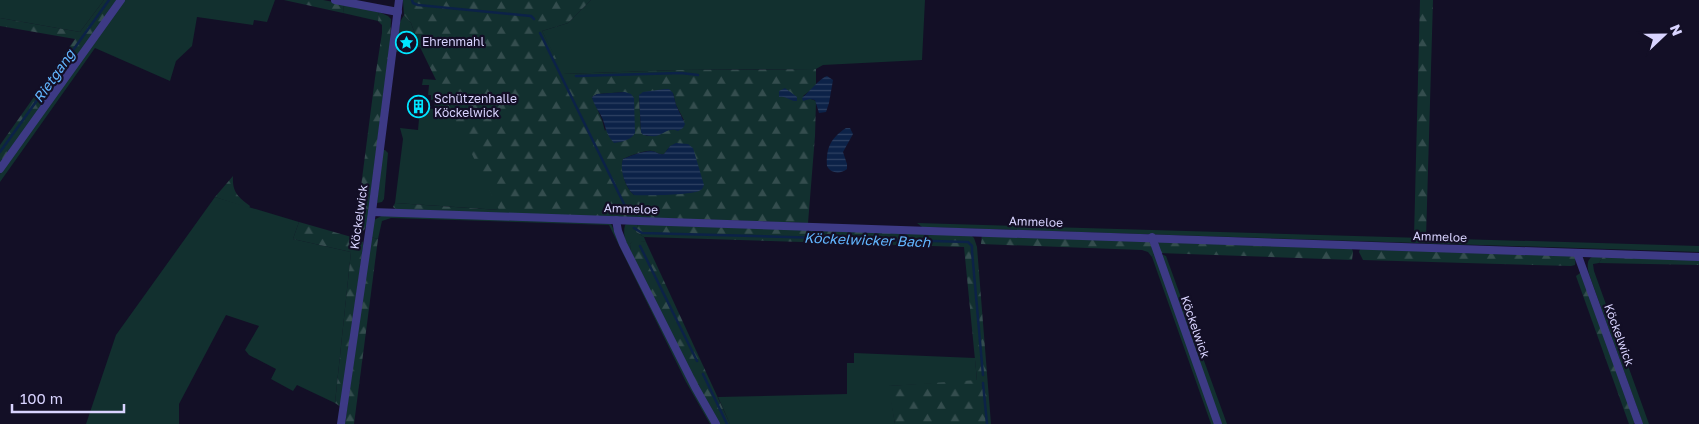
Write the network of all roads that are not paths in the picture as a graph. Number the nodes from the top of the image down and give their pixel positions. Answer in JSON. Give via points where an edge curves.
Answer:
{"nodes":[{"id":1,"x":121,"y":0,"type":"edge"},
{"id":2,"x":335,"y":0,"type":"edge"},
{"id":3,"x":400,"y":0,"type":"edge"},
{"id":4,"x":398,"y":12,"type":"junction"},
{"id":5,"x":0,"y":168,"type":"edge"},
{"id":6,"x":372,"y":212,"type":"junction"},
{"id":7,"x":616,"y":220,"type":"junction"},
{"id":8,"x":1152,"y":237,"type":"junction"},
{"id":9,"x":1577,"y":253,"type":"junction"},
{"id":10,"x":1699,"y":257,"type":"edge"},
{"id":11,"x":341,"y":424,"type":"edge"},
{"id":12,"x":716,"y":424,"type":"edge"},
{"id":13,"x":1218,"y":424,"type":"edge"},
{"id":14,"x":1639,"y":424,"type":"edge"}],
"edges":[{"from":1,"to":5,"type":"street"},
{"from":2,"to":4,"type":"street"},
{"from":3,"to":4,"type":"street","name":"Köckelwick"},
{"from":4,"to":6,"type":"street","name":"Köckelwick"},
{"from":6,"to":7,"type":"street","name":"Ammeloe"},
{"from":6,"to":11,"type":"street","name":"Köckelwick"},
{"from":7,"to":8,"type":"street","name":"Ammeloe"},
{"from":7,"to":12,"type":"street","via":[[628,253]]},
{"from":8,"to":9,"type":"street","name":"Ammeloe"},
{"from":8,"to":13,"type":"street","name":"Köckelwick"},
{"from":9,"to":10,"type":"street","name":"Ammeloe"},
{"from":9,"to":14,"type":"street","name":"Köckelwick"}]}
